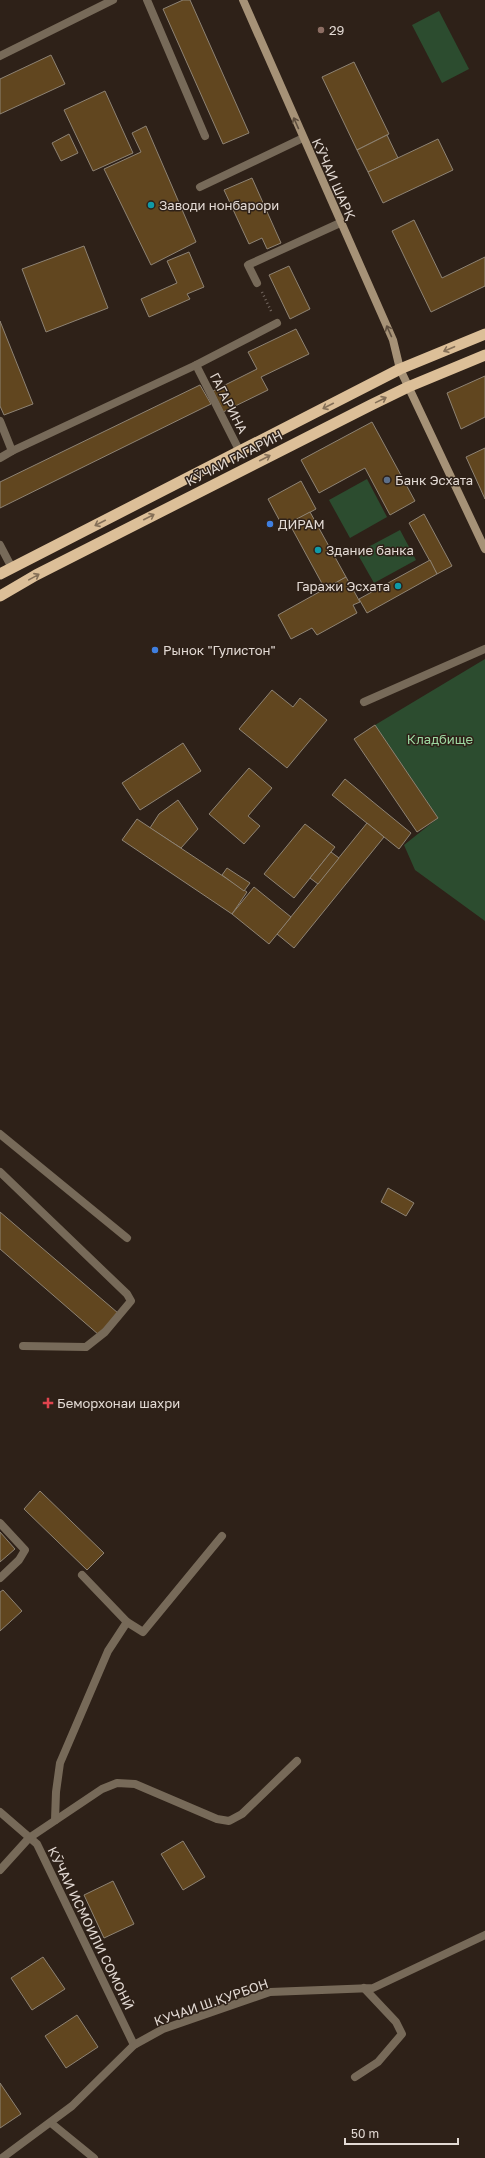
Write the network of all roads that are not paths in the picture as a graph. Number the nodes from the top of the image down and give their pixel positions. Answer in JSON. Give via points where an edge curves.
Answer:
{"nodes":[{"id":1,"x":112,"y":0,"type":"edge"},
{"id":2,"x":147,"y":0,"type":"edge"},
{"id":3,"x":242,"y":0,"type":"edge"},
{"id":4,"x":0,"y":56,"type":"edge"},
{"id":5,"x":205,"y":136,"type":"dead end"},
{"id":6,"x":303,"y":138,"type":"junction"},
{"id":7,"x":200,"y":188,"type":"dead end"},
{"id":8,"x":340,"y":223,"type":"junction"},
{"id":9,"x":257,"y":283,"type":"road end"},
{"id":10,"x":277,"y":323,"type":"road end"},
{"id":11,"x":485,"y":334,"type":"edge"},
{"id":12,"x":485,"y":355,"type":"edge"},
{"id":13,"x":196,"y":365,"type":"junction"},
{"id":14,"x":400,"y":369,"type":"junction"},
{"id":15,"x":408,"y":386,"type":"junction"},
{"id":16,"x":0,"y":422,"type":"edge"},
{"id":17,"x":12,"y":451,"type":"junction"},
{"id":18,"x":240,"y":452,"type":"junction"},
{"id":19,"x":0,"y":458,"type":"edge"},
{"id":20,"x":0,"y":545,"type":"edge"},
{"id":21,"x":485,"y":549,"type":"edge"},
{"id":22,"x":12,"y":568,"type":"junction"},
{"id":23,"x":0,"y":574,"type":"edge"},
{"id":24,"x":0,"y":596,"type":"edge"},
{"id":25,"x":485,"y":649,"type":"edge"},
{"id":26,"x":364,"y":702,"type":"dead end"},
{"id":27,"x":0,"y":1134,"type":"edge"},
{"id":28,"x":0,"y":1172,"type":"edge"},
{"id":29,"x":128,"y":1238,"type":"dead end"},
{"id":30,"x":23,"y":1346,"type":"dead end"},
{"id":31,"x":0,"y":1523,"type":"edge"},
{"id":32,"x":222,"y":1536,"type":"dead end"},
{"id":33,"x":82,"y":1574,"type":"dead end"},
{"id":34,"x":0,"y":1578,"type":"edge"},
{"id":35,"x":127,"y":1622,"type":"junction"},
{"id":36,"x":297,"y":1761,"type":"dead end"},
{"id":37,"x":0,"y":1812,"type":"edge"},
{"id":38,"x":55,"y":1820,"type":"junction"},
{"id":39,"x":29,"y":1838,"type":"junction"},
{"id":40,"x":0,"y":1870,"type":"edge"},
{"id":41,"x":485,"y":1934,"type":"edge"},
{"id":42,"x":364,"y":1988,"type":"junction"},
{"id":43,"x":134,"y":2045,"type":"junction"},
{"id":44,"x":355,"y":2077,"type":"dead end"},
{"id":45,"x":51,"y":2123,"type":"junction"},
{"id":46,"x":2,"y":2158,"type":"edge"},
{"id":47,"x":94,"y":2158,"type":"edge"}],
"edges":[{"from":1,"to":4,"type":"street"},
{"from":2,"to":5,"type":"street"},
{"from":6,"to":3,"type":"main road","name":"КӮЧАИ ШАРҚ","one_way":true},
{"from":6,"to":7,"type":"street"},
{"from":6,"to":8,"type":"main road","name":"КӮЧАИ ШАРҚ"},
{"from":8,"to":9,"type":"street","via":[[248,265]]},
{"from":14,"to":8,"type":"main road","name":"КӮЧАИ ШАРҚ","one_way":true,"via":[[393,340]]},
{"from":10,"to":13,"type":"street"},
{"from":11,"to":14,"type":"highway","name":"КӮЧАИ ГАГАРИН","one_way":true},
{"from":12,"to":15,"type":"highway","name":"КӮЧАИ ГАГАРИН"},
{"from":13,"to":17,"type":"street"},
{"from":13,"to":18,"type":"street","name":"ГАГАРИНА"},
{"from":14,"to":15,"type":"main road","name":"КӮЧАИ ШАРҚ"},
{"from":14,"to":18,"type":"highway","name":"КӮЧАИ ГАГАРИН","one_way":true},
{"from":15,"to":21,"type":"main road","name":"КӮЧАИ ШАРҚ"},
{"from":24,"to":15,"type":"highway","name":"КӮЧАИ ГАГАРИН","one_way":true,"via":[[36,575]]},
{"from":16,"to":17,"type":"street"},
{"from":17,"to":19,"type":"street"},
{"from":18,"to":22,"type":"highway","name":"КӮЧАИ ГАГАРИН","one_way":true},
{"from":20,"to":22,"type":"street"},
{"from":22,"to":23,"type":"highway","name":"КӮЧАИ ГАГАРИН"},
{"from":25,"to":26,"type":"street"},
{"from":27,"to":29,"type":"street"},
{"from":28,"to":30,"type":"street","via":[[127,1294],[131,1301],[105,1332],[86,1347]]},
{"from":31,"to":34,"type":"street","via":[[25,1550],[19,1560]]},
{"from":32,"to":35,"type":"street","via":[[143,1632]]},
{"from":33,"to":35,"type":"street"},
{"from":35,"to":38,"type":"street","via":[[108,1651],[60,1763]]},
{"from":36,"to":38,"type":"street","via":[[242,1814],[229,1821],[217,1819],[135,1784],[117,1783],[102,1789]]},
{"from":37,"to":39,"type":"street","name":"КӮЧАИ ИСМОИЛИ СОМОНӢ"},
{"from":38,"to":39,"type":"street"},
{"from":39,"to":40,"type":"street"},
{"from":39,"to":43,"type":"street","name":"КӮЧАИ ИСМОИЛИ СОМОНӢ","via":[[37,1844]]},
{"from":41,"to":42,"type":"street","name":"КУЧАИ Ш.ҚУРБОН","via":[[373,1988]]},
{"from":42,"to":43,"type":"street","name":"КУЧАИ Ш.ҚУРБОН","via":[[270,1992],[163,2029]]},
{"from":42,"to":44,"type":"street","via":[[396,2022],[402,2034],[378,2062]]},
{"from":43,"to":45,"type":"street","name":"КУЧАИ Ш.ҚУРБОН"},
{"from":45,"to":46,"type":"street","name":"КУЧАИ Ш.ҚУРБОН"},
{"from":45,"to":47,"type":"street"}]}
